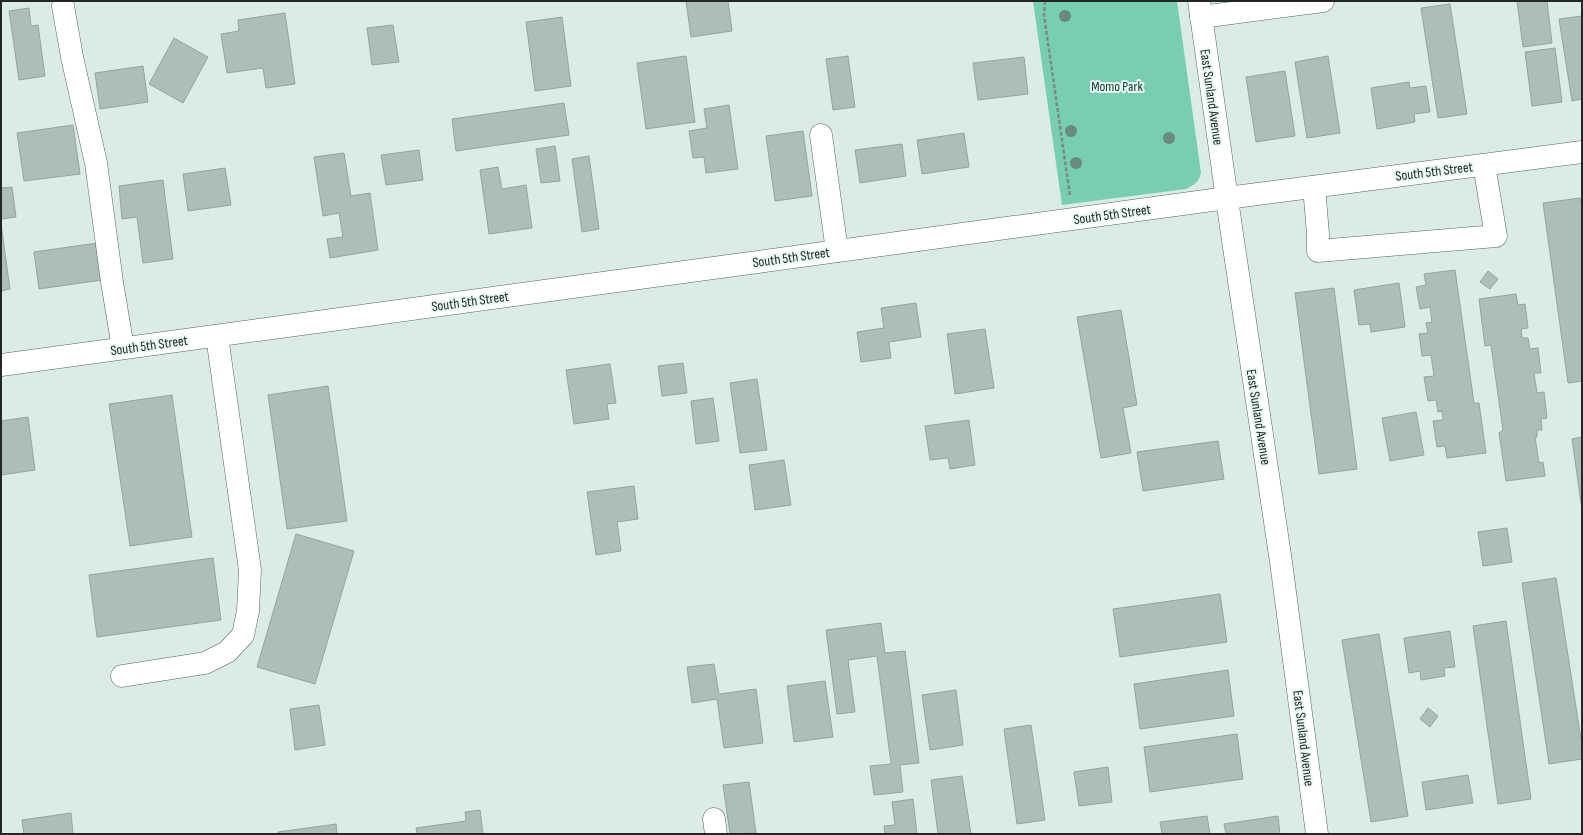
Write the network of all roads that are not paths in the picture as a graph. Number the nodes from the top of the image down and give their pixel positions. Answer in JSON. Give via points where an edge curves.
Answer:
{"nodes":[{"id":1,"x":1323,"y":1,"type":"edge"},
{"id":2,"x":64,"y":6,"type":"dead end"},
{"id":3,"x":1200,"y":9,"type":"edge"},
{"id":4,"x":821,"y":135,"type":"dead end"},
{"id":5,"x":1582,"y":152,"type":"edge"},
{"id":6,"x":1484,"y":165,"type":"junction"},
{"id":7,"x":1314,"y":187,"type":"junction"},
{"id":8,"x":1226,"y":198,"type":"junction"},
{"id":9,"x":837,"y":251,"type":"junction"},
{"id":10,"x":217,"y":336,"type":"junction"},
{"id":11,"x":123,"y":348,"type":"junction"},
{"id":12,"x":1,"y":365,"type":"edge"},
{"id":13,"x":122,"y":676,"type":"dead end"},
{"id":14,"x":1317,"y":834,"type":"edge"}],
"edges":[{"from":1,"to":3,"type":"street"},
{"from":2,"to":11,"type":"street","via":[[72,57],[96,163]]},
{"from":3,"to":8,"type":"street","name":"East Sunland Avenue"},
{"from":4,"to":9,"type":"street"},
{"from":5,"to":6,"type":"street","name":"South 5th Street"},
{"from":6,"to":7,"type":"street","name":"South 5th Street"},
{"from":6,"to":7,"type":"street","via":[[1496,236],[1318,251]]},
{"from":7,"to":8,"type":"street","name":"South 5th Street"},
{"from":8,"to":9,"type":"street","name":"South 5th Street"},
{"from":8,"to":14,"type":"street","name":"East Sunland Avenue","via":[[1281,562]]},
{"from":9,"to":10,"type":"street","name":"South 5th Street"},
{"from":10,"to":11,"type":"street","name":"South 5th Street"},
{"from":10,"to":13,"type":"street","via":[[250,570],[248,611],[243,636],[227,652],[205,663]]},
{"from":11,"to":12,"type":"street","name":"South 5th Street"}]}
